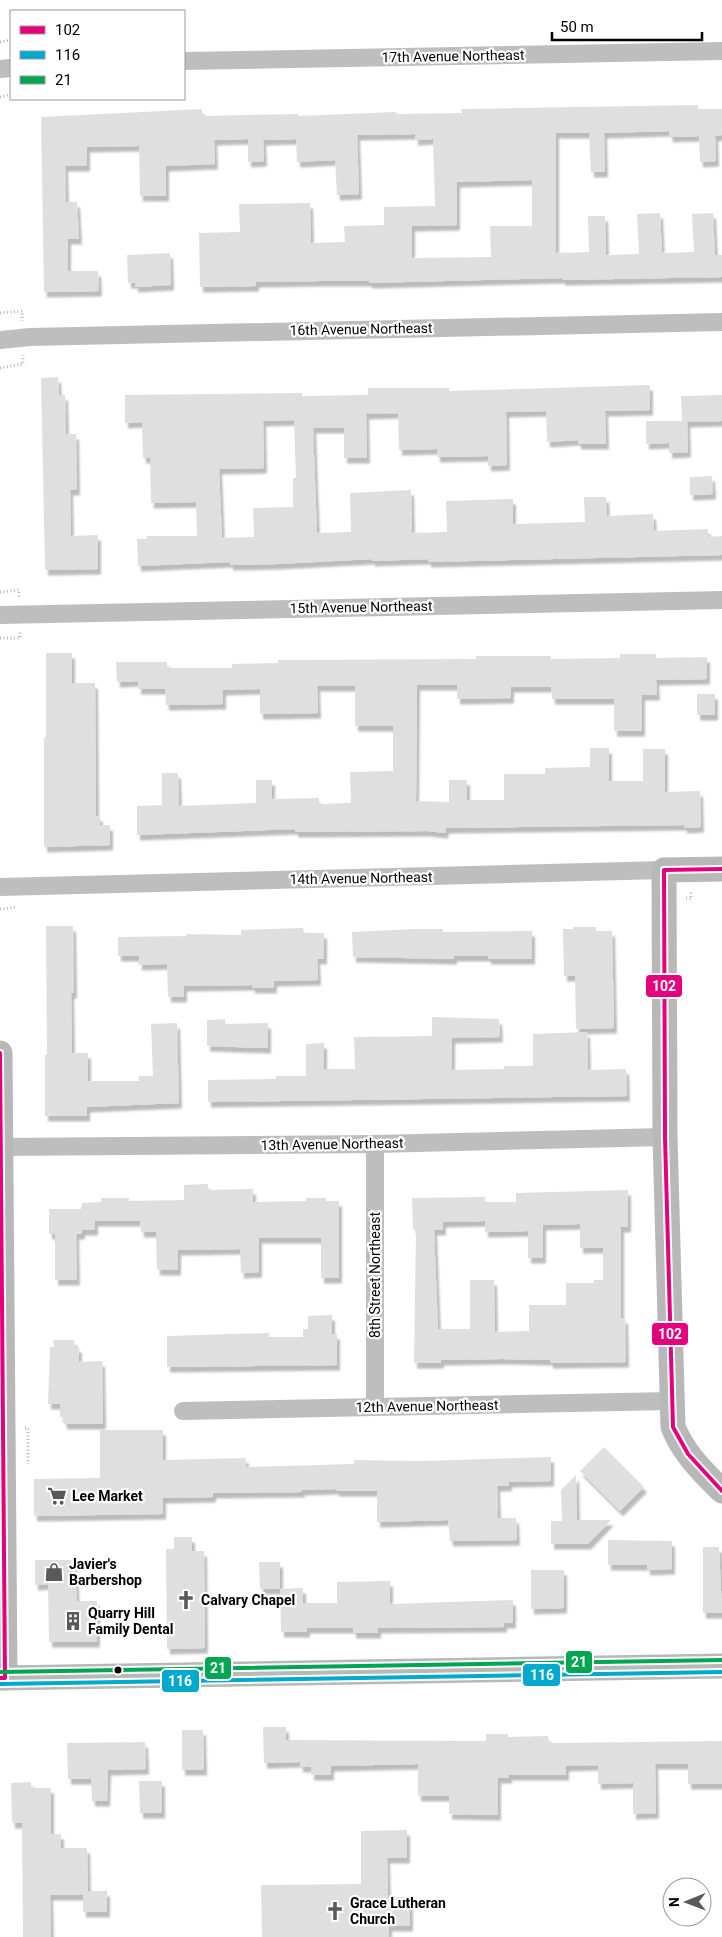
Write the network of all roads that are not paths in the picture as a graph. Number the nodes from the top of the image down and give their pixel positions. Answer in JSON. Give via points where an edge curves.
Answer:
{"nodes":[{"id":1,"x":722,"y":51,"type":"edge"},
{"id":2,"x":185,"y":61,"type":"edge"},
{"id":3,"x":722,"y":322,"type":"edge"},
{"id":4,"x":0,"y":340,"type":"edge"},
{"id":5,"x":722,"y":600,"type":"edge"},
{"id":6,"x":0,"y":615,"type":"edge"},
{"id":7,"x":722,"y":869,"type":"edge"},
{"id":8,"x":664,"y":870,"type":"junction"},
{"id":9,"x":0,"y":887,"type":"edge"},
{"id":10,"x":0,"y":1053,"type":"edge"},
{"id":11,"x":665,"y":1137,"type":"junction"},
{"id":12,"x":374,"y":1144,"type":"junction"},
{"id":13,"x":1,"y":1147,"type":"edge"},
{"id":14,"x":671,"y":1401,"type":"junction"},
{"id":15,"x":375,"y":1406,"type":"junction"},
{"id":16,"x":1,"y":1409,"type":"edge"},
{"id":17,"x":183,"y":1410,"type":"dead end"},
{"id":18,"x":722,"y":1491,"type":"edge"},
{"id":19,"x":722,"y":1666,"type":"edge"},
{"id":20,"x":2,"y":1678,"type":"edge"}],
"edges":[{"from":1,"to":2,"type":"street","name":"17th Avenue Northeast"},
{"from":3,"to":4,"type":"street","name":"16th Avenue Northeast","via":[[40,336]]},
{"from":5,"to":6,"type":"street","name":"15th Avenue Northeast"},
{"from":7,"to":8,"type":"street","name":"14th Avenue Northeast"},
{"from":8,"to":9,"type":"street","name":"14th Avenue Northeast"},
{"from":8,"to":11,"type":"street"},
{"from":10,"to":13,"type":"street"},
{"from":11,"to":12,"type":"street","name":"13th Avenue Northeast"},
{"from":11,"to":14,"type":"street"},
{"from":12,"to":13,"type":"street","name":"13th Avenue Northeast"},
{"from":12,"to":15,"type":"street","name":"8th Street Northeast"},
{"from":13,"to":16,"type":"street"},
{"from":14,"to":15,"type":"street","name":"12th Avenue Northeast"},
{"from":14,"to":18,"type":"street","via":[[673,1427],[681,1445]]},
{"from":15,"to":17,"type":"street","name":"12th Avenue Northeast"},
{"from":16,"to":20,"type":"street"},
{"from":19,"to":20,"type":"street"}]}
